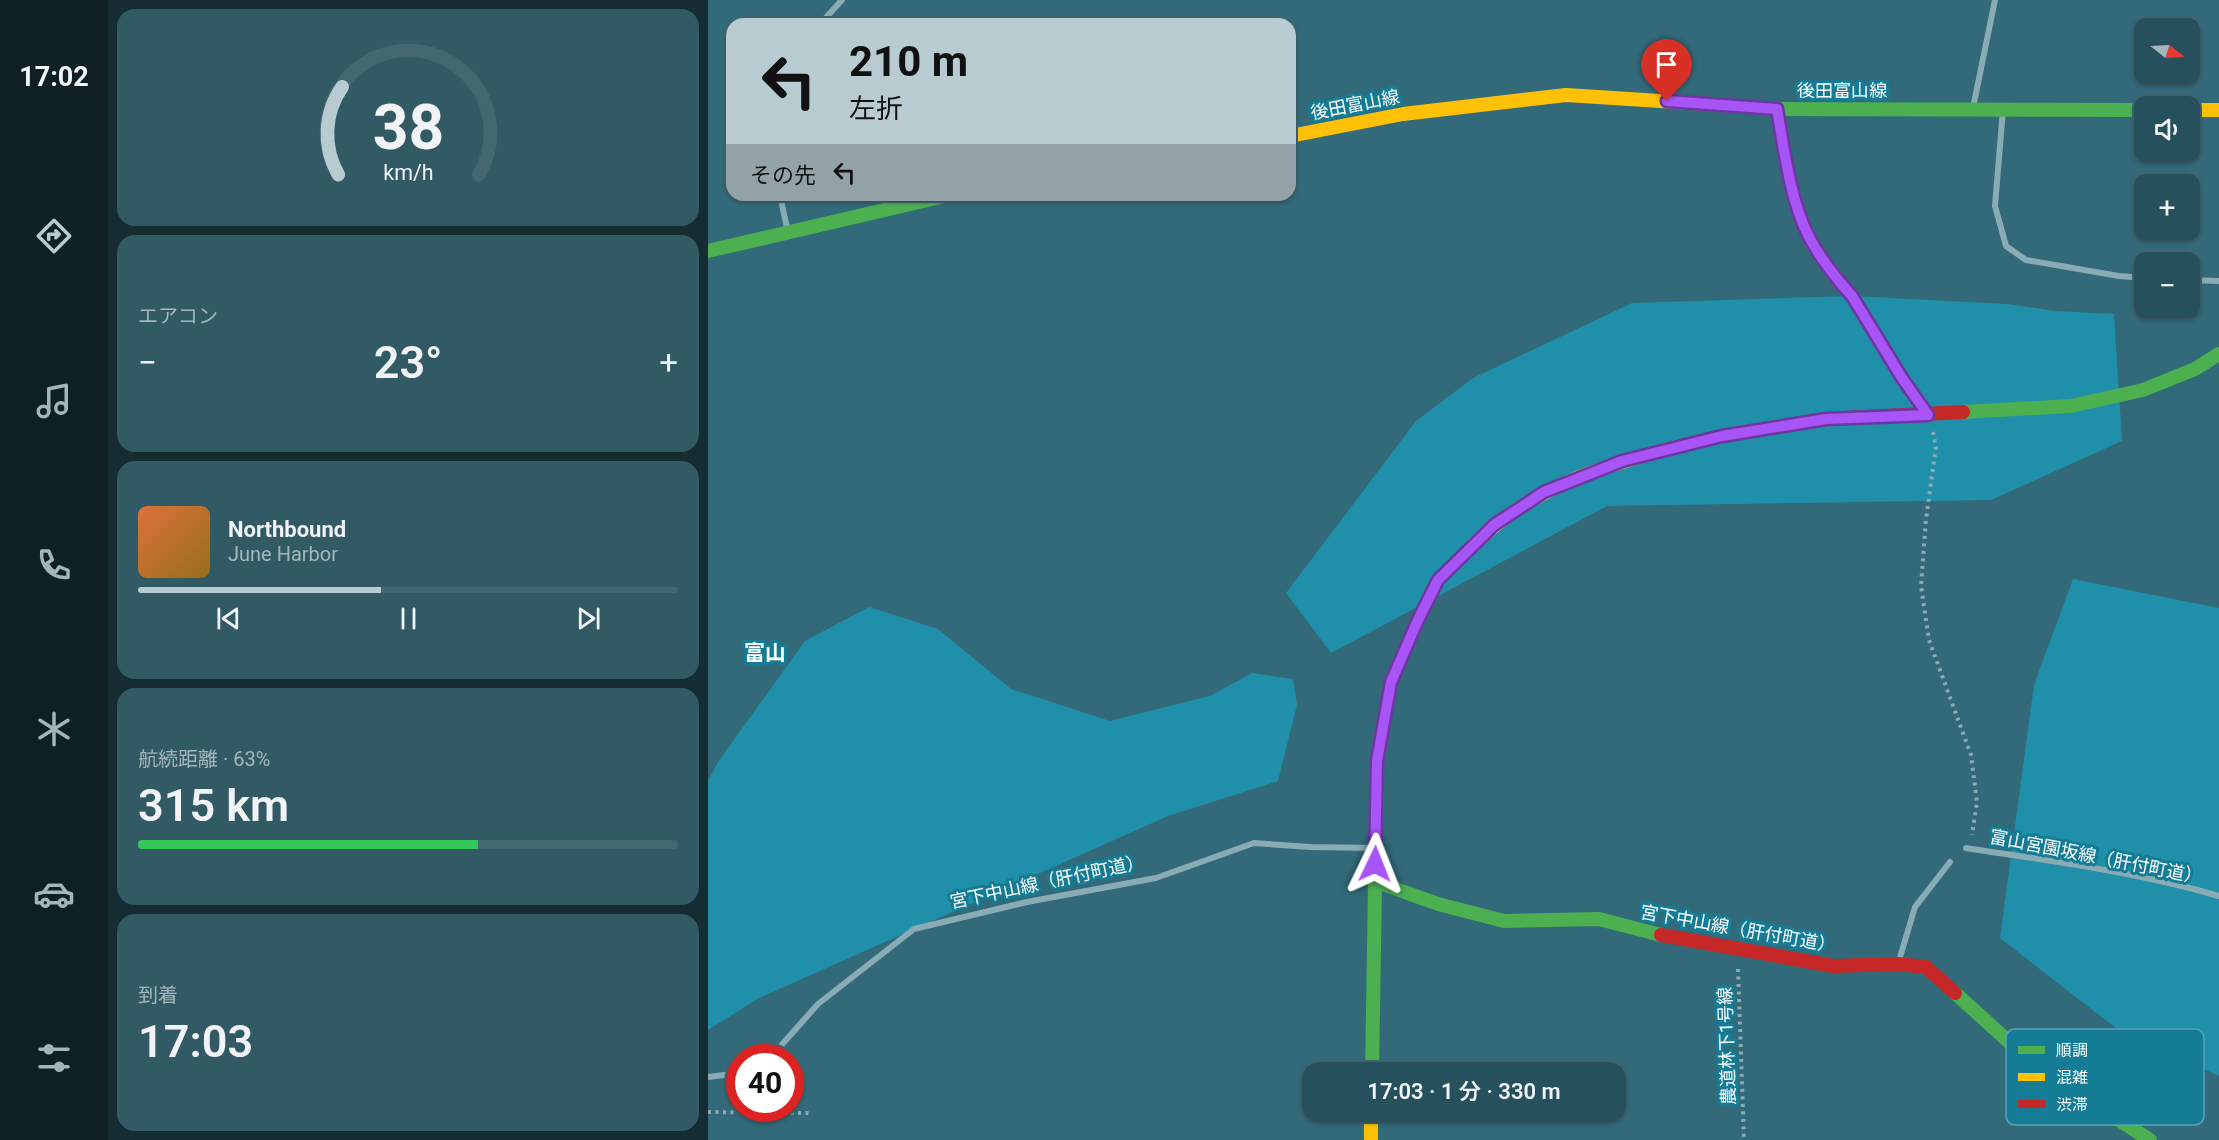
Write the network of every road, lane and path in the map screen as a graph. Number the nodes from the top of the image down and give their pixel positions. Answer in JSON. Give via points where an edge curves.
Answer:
{"nodes":[{"id":1,"x":842,"y":0,"type":"edge"},
{"id":2,"x":1995,"y":0,"type":"edge"},
{"id":3,"x":826,"y":18,"type":"edge"},
{"id":4,"x":1973,"y":108,"type":"junction"},
{"id":5,"x":1777,"y":109,"type":"junction"},
{"id":6,"x":2003,"y":109,"type":"junction"},
{"id":7,"x":2134,"y":110,"type":"edge"},
{"id":8,"x":2200,"y":110,"type":"edge"},
{"id":9,"x":2219,"y":111,"type":"edge"},
{"id":10,"x":1296,"y":135,"type":"edge"},
{"id":11,"x":781,"y":201,"type":"edge"},
{"id":12,"x":924,"y":201,"type":"edge"},
{"id":13,"x":788,"y":233,"type":"junction"},
{"id":14,"x":708,"y":251,"type":"edge"},
{"id":15,"x":2134,"y":277,"type":"edge"},
{"id":16,"x":2200,"y":280,"type":"edge"},
{"id":17,"x":2219,"y":281,"type":"edge"},
{"id":18,"x":2219,"y":354,"type":"edge"},
{"id":19,"x":1928,"y":415,"type":"junction"},
{"id":20,"x":1376,"y":848,"type":"junction"},
{"id":21,"x":1966,"y":848,"type":"joint"},
{"id":22,"x":1950,"y":862,"type":"dead end"},
{"id":23,"x":1374,"y":881,"type":"junction"},
{"id":24,"x":2219,"y":896,"type":"edge"},
{"id":25,"x":1737,"y":950,"type":"junction"},
{"id":26,"x":1898,"y":964,"type":"junction"},
{"id":27,"x":2006,"y":1039,"type":"edge"},
{"id":28,"x":782,"y":1044,"type":"edge"},
{"id":29,"x":1372,"y":1062,"type":"edge"},
{"id":30,"x":726,"y":1075,"type":"edge"},
{"id":31,"x":708,"y":1077,"type":"edge"},
{"id":32,"x":708,"y":1112,"type":"edge"},
{"id":33,"x":810,"y":1113,"type":"dead end"},
{"id":34,"x":1371,"y":1122,"type":"edge"},
{"id":35,"x":2127,"y":1125,"type":"edge"},
{"id":36,"x":1371,"y":1140,"type":"edge"},
{"id":37,"x":1744,"y":1140,"type":"edge"},
{"id":38,"x":2150,"y":1140,"type":"edge"}],
"edges":[{"from":1,"to":3,"type":"street"},
{"from":2,"to":4,"type":"street"},
{"from":4,"to":5,"type":"street","name":"後田富山線"},
{"from":4,"to":6,"type":"street","name":"後田富山線"},
{"from":5,"to":10,"type":"street","name":"後田富山線","via":[[1566,95],[1403,114]]},
{"from":5,"to":19,"type":"street","via":[[1789,180],[1808,235]]},
{"from":6,"to":7,"type":"street","name":"後田富山線"},
{"from":6,"to":15,"type":"street","via":[[1995,206],[2006,246],[2026,260]]},
{"from":8,"to":9,"type":"street"},
{"from":11,"to":13,"type":"street"},
{"from":12,"to":13,"type":"street"},
{"from":13,"to":14,"type":"street"},
{"from":16,"to":17,"type":"street"},
{"from":18,"to":19,"type":"street","via":[[2195,369],[2143,390],[2071,406]]},
{"from":19,"to":20,"type":"street","via":[[1826,419],[1722,436],[1622,461],[1544,492],[1494,525],[1438,580],[1391,682],[1377,761]]},
{"from":19,"to":21,"type":"path","via":[[1936,447],[1921,586],[1929,640],[1971,755],[1977,802],[1972,837]]},
{"from":20,"to":23,"type":"street"},
{"from":20,"to":28,"type":"street","name":"宮下中山線（肝付町道）","via":[[1254,843],[1156,878],[1027,902],[914,929],[818,1004]]},
{"from":21,"to":24,"type":"street","name":"富山宮園坂線（肝付町道）","via":[[2069,864]]},
{"from":22,"to":26,"type":"street","via":[[1915,907]]},
{"from":23,"to":25,"type":"street","name":"宮下中山線（肝付町道）","via":[[1438,904],[1504,921],[1599,919]]},
{"from":23,"to":29,"type":"street"},
{"from":25,"to":26,"type":"street","name":"宮下中山線（肝付町道）","via":[[1833,966]]},
{"from":25,"to":37,"type":"path","name":"農道林下1号線"},
{"from":26,"to":27,"type":"street","name":"宮下中山線（肝付町道）","via":[[1926,967]]},
{"from":30,"to":31,"type":"street"},
{"from":32,"to":33,"type":"path"},
{"from":34,"to":36,"type":"street"},
{"from":35,"to":38,"type":"street","name":"宮下中山線（肝付町道）"}]}
